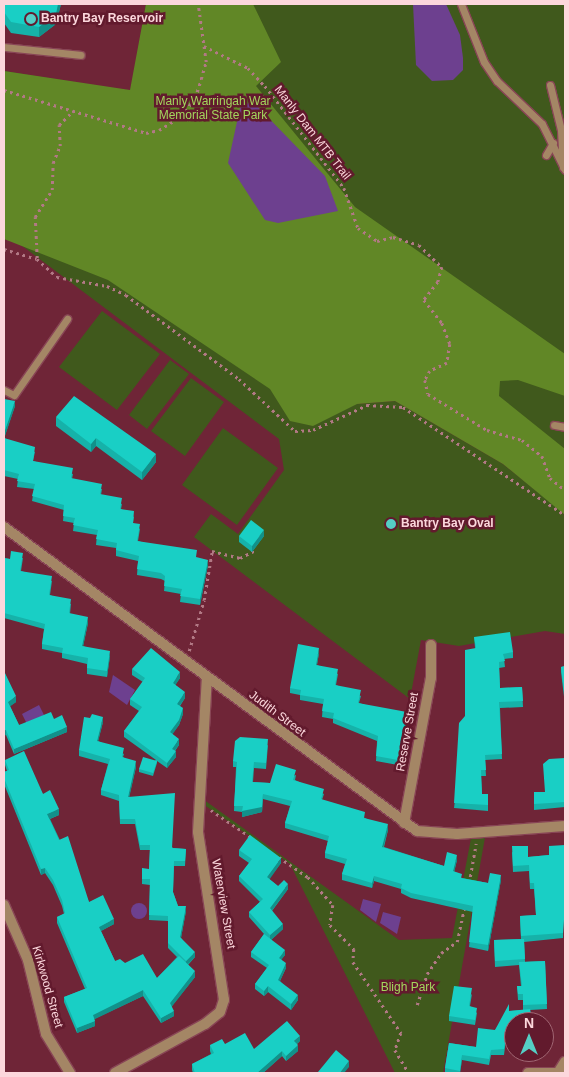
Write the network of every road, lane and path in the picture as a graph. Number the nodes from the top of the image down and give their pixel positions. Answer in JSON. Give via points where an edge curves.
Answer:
{"nodes":[{"id":1,"x":198,"y":4,"type":"edge"},
{"id":2,"x":461,"y":4,"type":"edge"},
{"id":3,"x":204,"y":46,"type":"junction"},
{"id":4,"x":4,"y":47,"type":"edge"},
{"id":5,"x":81,"y":55,"type":"dead end"},
{"id":6,"x":550,"y":85,"type":"dead end"},
{"id":7,"x":4,"y":90,"type":"edge"},
{"id":8,"x":72,"y":111,"type":"junction"},
{"id":9,"x":553,"y":143,"type":"junction"},
{"id":10,"x":546,"y":154,"type":"dead end"},
{"id":11,"x":564,"y":169,"type":"edge"},
{"id":12,"x":4,"y":249,"type":"edge"},
{"id":13,"x":37,"y":259,"type":"junction"},
{"id":14,"x":67,"y":319,"type":"dead end"},
{"id":15,"x":4,"y":390,"type":"edge"},
{"id":16,"x":554,"y":425,"type":"dead end"},
{"id":17,"x":565,"y":427,"type":"edge"},
{"id":18,"x":565,"y":490,"type":"edge"},
{"id":19,"x":565,"y":515,"type":"edge"},
{"id":20,"x":4,"y":527,"type":"edge"},
{"id":21,"x":254,"y":551,"type":"edge"},
{"id":22,"x":431,"y":645,"type":"dead end"},
{"id":23,"x":183,"y":660,"type":"junction"},
{"id":24,"x":207,"y":678,"type":"junction"},
{"id":25,"x":200,"y":802,"type":"junction"},
{"id":26,"x":404,"y":823,"type":"junction"},
{"id":27,"x":565,"y":826,"type":"edge"},
{"id":28,"x":479,"y":833,"type":"junction"},
{"id":29,"x":257,"y":842,"type":"edge"},
{"id":30,"x":273,"y":853,"type":"edge"},
{"id":31,"x":468,"y":888,"type":"edge"},
{"id":32,"x":4,"y":905,"type":"edge"},
{"id":33,"x":464,"y":906,"type":"edge"},
{"id":34,"x":418,"y":1005,"type":"dead end"},
{"id":35,"x":565,"y":1062,"type":"edge"},
{"id":36,"x":70,"y":1073,"type":"edge"},
{"id":37,"x":115,"y":1073,"type":"edge"},
{"id":38,"x":409,"y":1073,"type":"edge"},
{"id":39,"x":528,"y":1073,"type":"edge"},
{"id":40,"x":557,"y":1073,"type":"edge"}],
"edges":[{"from":1,"to":3,"type":"path"},
{"from":2,"to":9,"type":"lane","via":[[484,62],[497,81],[542,124]]},
{"from":3,"to":8,"type":"path","via":[[206,62],[195,98],[181,116],[159,130],[146,133]]},
{"from":3,"to":18,"type":"path","name":"Manly Dam MTB Trail","via":[[248,68],[265,86],[344,188],[351,216],[358,228],[376,241],[393,237],[418,245],[442,267],[438,282],[424,300],[442,323],[450,344],[447,363],[430,370],[425,380],[428,394],[487,430],[522,440],[542,456],[550,478]]},
{"from":4,"to":5,"type":"lane"},
{"from":6,"to":11,"type":"lane","via":[[561,130]]},
{"from":7,"to":8,"type":"path"},
{"from":8,"to":13,"type":"path","via":[[59,125],[60,146],[53,163],[52,190],[35,217]]},
{"from":9,"to":10,"type":"lane"},
{"from":9,"to":11,"type":"lane"},
{"from":12,"to":13,"type":"path"},
{"from":13,"to":19,"type":"path","via":[[57,277],[126,294],[239,379],[283,425],[294,431],[314,430],[367,405],[403,407]]},
{"from":14,"to":15,"type":"lane","via":[[14,395]]},
{"from":16,"to":17,"type":"lane"},
{"from":20,"to":23,"type":"street","name":"Judith Street"},
{"from":21,"to":23,"type":"path","via":[[240,558],[212,551],[195,639]]},
{"from":22,"to":26,"type":"street","name":"Reserve Street","via":[[430,678]]},
{"from":23,"to":24,"type":"street","name":"Judith Street"},
{"from":24,"to":25,"type":"street","name":"Waterview Street"},
{"from":24,"to":26,"type":"street","name":"Judith Street"},
{"from":25,"to":29,"type":"path"},
{"from":25,"to":37,"type":"street","name":"Waterview Street","via":[[198,832],[224,1000],[220,1012],[205,1024]]},
{"from":26,"to":28,"type":"street","name":"Judith Street","via":[[434,834]]},
{"from":27,"to":28,"type":"street","name":"Judith Street"},
{"from":28,"to":31,"type":"path"},
{"from":30,"to":38,"type":"path","via":[[308,877],[333,905],[330,925],[354,950],[353,962],[401,1033],[395,1050]]},
{"from":32,"to":36,"type":"street","name":"Kirkwood Street","via":[[28,960],[46,1034]]},
{"from":33,"to":34,"type":"path","via":[[457,942],[441,953],[427,974]]},
{"from":35,"to":40,"type":"street"},
{"from":39,"to":40,"type":"street"}]}
